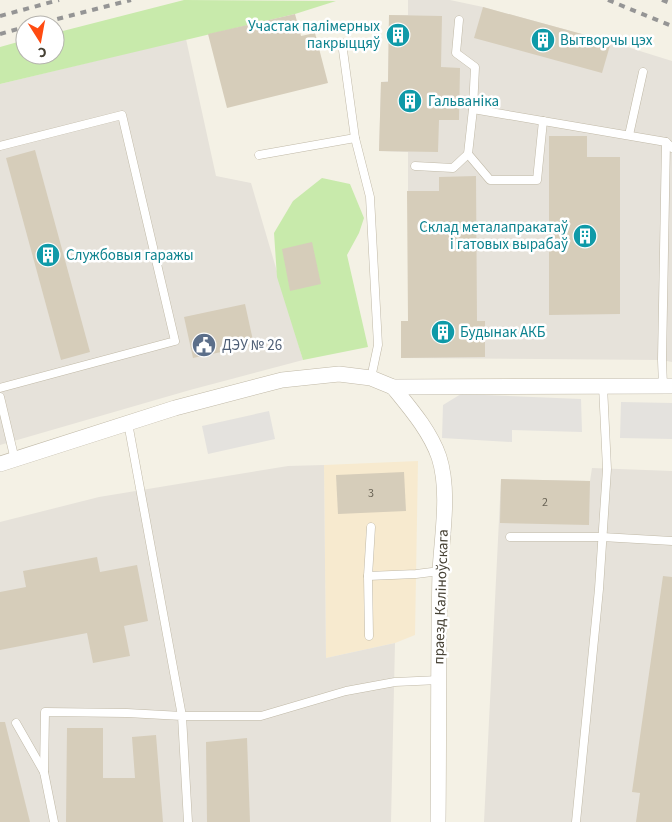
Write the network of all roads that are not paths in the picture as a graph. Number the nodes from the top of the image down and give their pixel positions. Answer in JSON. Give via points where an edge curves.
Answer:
{"nodes":[{"id":1,"x":459,"y":20,"type":"dead end"},
{"id":2,"x":342,"y":43,"type":"dead end"},
{"id":3,"x":643,"y":72,"type":"dead end"},
{"id":4,"x":473,"y":110,"type":"junction"},
{"id":5,"x":543,"y":121,"type":"junction"},
{"id":6,"x":629,"y":135,"type":"junction"},
{"id":7,"x":355,"y":138,"type":"junction"},
{"id":8,"x":666,"y":142,"type":"junction"},
{"id":9,"x":0,"y":146,"type":"edge"},
{"id":10,"x":672,"y":148,"type":"edge"},
{"id":11,"x":468,"y":154,"type":"junction"},
{"id":12,"x":259,"y":155,"type":"dead end"},
{"id":13,"x":415,"y":166,"type":"dead end"},
{"id":14,"x":371,"y":378,"type":"junction"},
{"id":15,"x":603,"y":386,"type":"junction"},
{"id":16,"x":667,"y":386,"type":"edge"},
{"id":17,"x":393,"y":387,"type":"junction"},
{"id":18,"x":0,"y":388,"type":"edge"},
{"id":19,"x":0,"y":397,"type":"edge"},
{"id":20,"x":128,"y":423,"type":"junction"},
{"id":21,"x":15,"y":460,"type":"junction"},
{"id":22,"x":0,"y":464,"type":"edge"},
{"id":23,"x":371,"y":527,"type":"dead end"},
{"id":24,"x":602,"y":537,"type":"junction"},
{"id":25,"x":510,"y":538,"type":"dead end"},
{"id":26,"x":672,"y":541,"type":"edge"},
{"id":27,"x":440,"y":570,"type":"junction"},
{"id":28,"x":368,"y":576,"type":"junction"},
{"id":29,"x":369,"y":636,"type":"dead end"},
{"id":30,"x":439,"y":680,"type":"junction"},
{"id":31,"x":182,"y":716,"type":"junction"},
{"id":32,"x":16,"y":723,"type":"dead end"},
{"id":33,"x":44,"y":772,"type":"junction"},
{"id":34,"x":54,"y":822,"type":"edge"},
{"id":35,"x":188,"y":822,"type":"edge"},
{"id":36,"x":438,"y":822,"type":"edge"},
{"id":37,"x":576,"y":822,"type":"edge"}],
"edges":[{"from":1,"to":4,"type":"lane","via":[[456,53],[475,67]]},
{"from":2,"to":7,"type":"lane"},
{"from":3,"to":6,"type":"lane"},
{"from":4,"to":5,"type":"lane"},
{"from":4,"to":11,"type":"lane"},
{"from":5,"to":6,"type":"lane"},
{"from":5,"to":11,"type":"lane","via":[[537,180],[490,180]]},
{"from":6,"to":8,"type":"lane"},
{"from":7,"to":12,"type":"lane"},
{"from":7,"to":14,"type":"lane","via":[[370,197],[378,345]]},
{"from":8,"to":10,"type":"lane"},
{"from":8,"to":16,"type":"lane","via":[[662,360]]},
{"from":9,"to":18,"type":"lane","via":[[122,115],[175,341]]},
{"from":11,"to":13,"type":"lane","via":[[453,168]]},
{"from":14,"to":17,"type":"street","name":"праезд Каліноўскага"},
{"from":14,"to":20,"type":"street","name":"праезд Каліноўскага","via":[[339,374],[282,380]]},
{"from":15,"to":16,"type":"street","name":"праезд Каліноўскага"},
{"from":15,"to":17,"type":"street","name":"праезд Каліноўскага"},
{"from":15,"to":24,"type":"lane","via":[[607,469]]},
{"from":17,"to":27,"type":"street","name":"праезд Каліноўскага","via":[[428,434],[439,457],[444,484]]},
{"from":19,"to":21,"type":"lane"},
{"from":20,"to":21,"type":"street","name":"праезд Каліноўскага"},
{"from":20,"to":31,"type":"lane"},
{"from":21,"to":22,"type":"street","name":"праезд Каліноўскага"},
{"from":23,"to":28,"type":"lane"},
{"from":24,"to":25,"type":"lane"},
{"from":24,"to":26,"type":"lane"},
{"from":24,"to":37,"type":"lane"},
{"from":27,"to":28,"type":"lane"},
{"from":27,"to":30,"type":"street","name":"праезд Каліноўскага"},
{"from":28,"to":29,"type":"lane"},
{"from":30,"to":31,"type":"lane","via":[[395,682],[346,691],[261,716]]},
{"from":30,"to":36,"type":"street","name":"праезд Каліноўскага"},
{"from":31,"to":33,"type":"lane","via":[[45,712]]},
{"from":31,"to":35,"type":"lane"},
{"from":32,"to":33,"type":"lane"},
{"from":33,"to":34,"type":"lane"}]}
